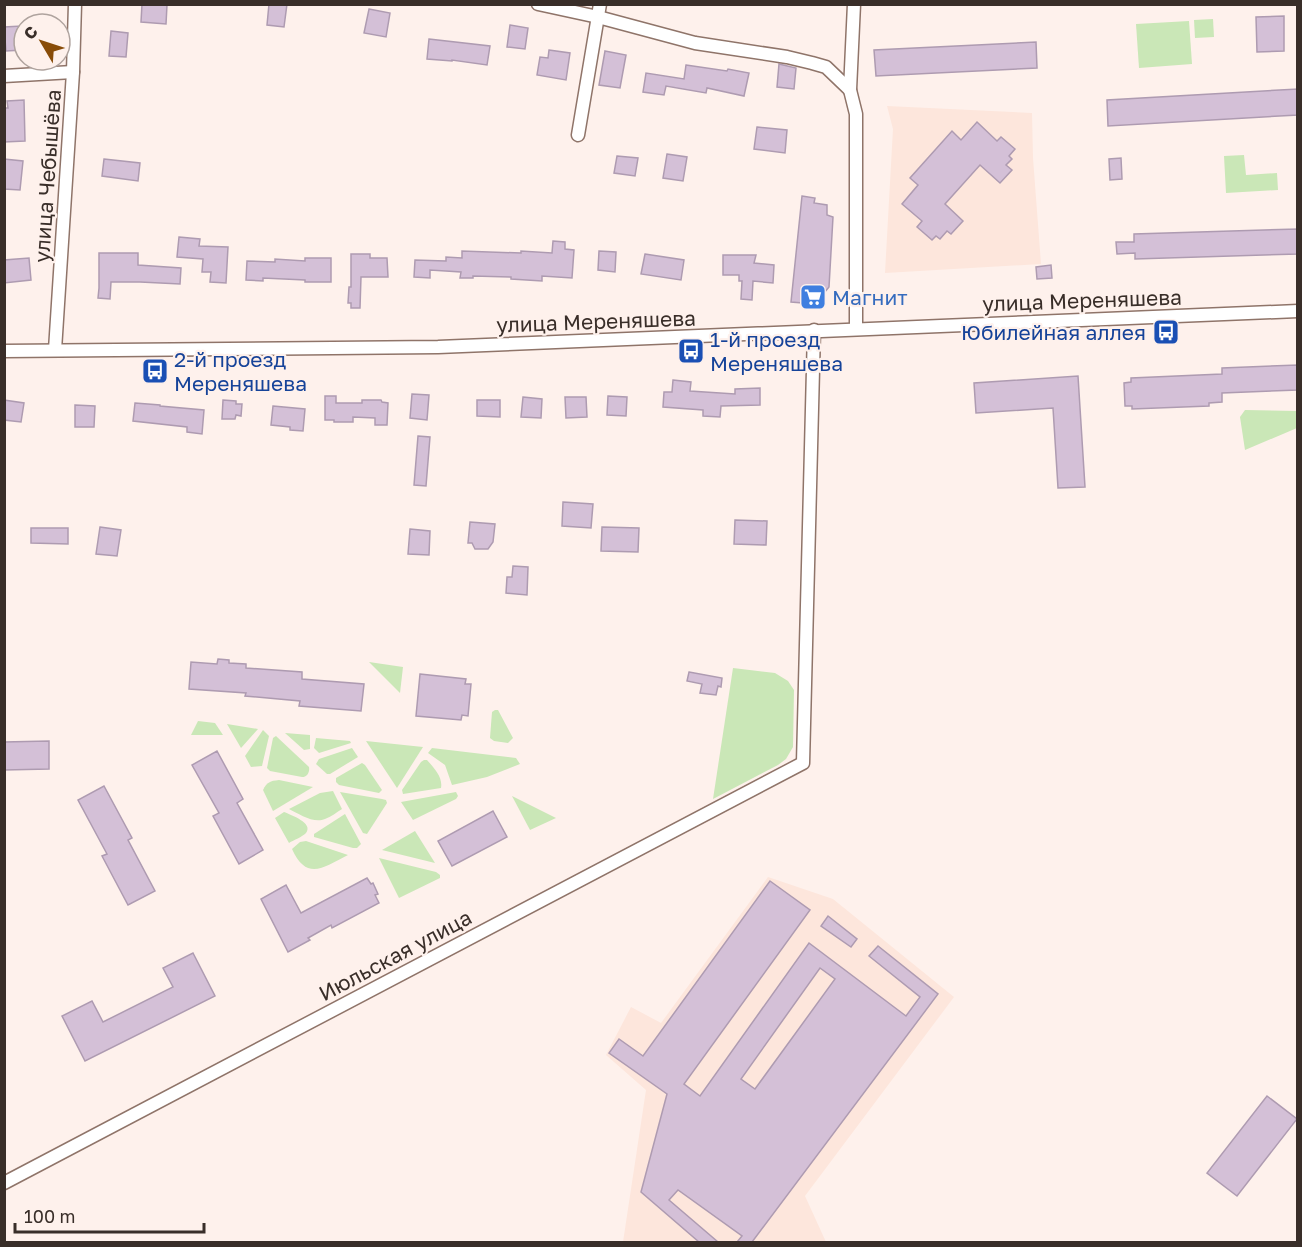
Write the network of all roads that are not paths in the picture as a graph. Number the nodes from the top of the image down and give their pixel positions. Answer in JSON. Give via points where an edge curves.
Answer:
{"nodes":[{"id":1,"x":75,"y":4,"type":"edge"},
{"id":2,"x":538,"y":4,"type":"edge"},
{"id":3,"x":854,"y":4,"type":"edge"},
{"id":4,"x":599,"y":11,"type":"edge"},
{"id":5,"x":73,"y":72,"type":"junction"},
{"id":6,"x":4,"y":76,"type":"edge"},
{"id":7,"x":850,"y":90,"type":"junction"},
{"id":8,"x":578,"y":135,"type":"dead end"},
{"id":9,"x":1298,"y":311,"type":"edge"},
{"id":10,"x":856,"y":329,"type":"junction"},
{"id":11,"x":814,"y":330,"type":"junction"},
{"id":12,"x":55,"y":350,"type":"junction"},
{"id":13,"x":4,"y":351,"type":"edge"},
{"id":14,"x":4,"y":1183,"type":"edge"}],
"edges":[{"from":1,"to":5,"type":"street","name":"улица Чебышёва"},
{"from":2,"to":4,"type":"street"},
{"from":3,"to":7,"type":"street"},
{"from":4,"to":7,"type":"street","via":[[695,43],[826,67]]},
{"from":4,"to":8,"type":"street"},
{"from":5,"to":6,"type":"street"},
{"from":5,"to":12,"type":"street","name":"улица Чебышёва"},
{"from":7,"to":10,"type":"street","via":[[856,114]]},
{"from":9,"to":10,"type":"street","name":"улица Мереняшева"},
{"from":10,"to":11,"type":"street","name":"улица Мереняшева"},
{"from":11,"to":12,"type":"street","name":"улица Мереняшева","via":[[438,347]]},
{"from":11,"to":14,"type":"street","name":"Июльская улица","via":[[803,763]]},
{"from":12,"to":13,"type":"street","name":"улица Мереняшева"}]}
